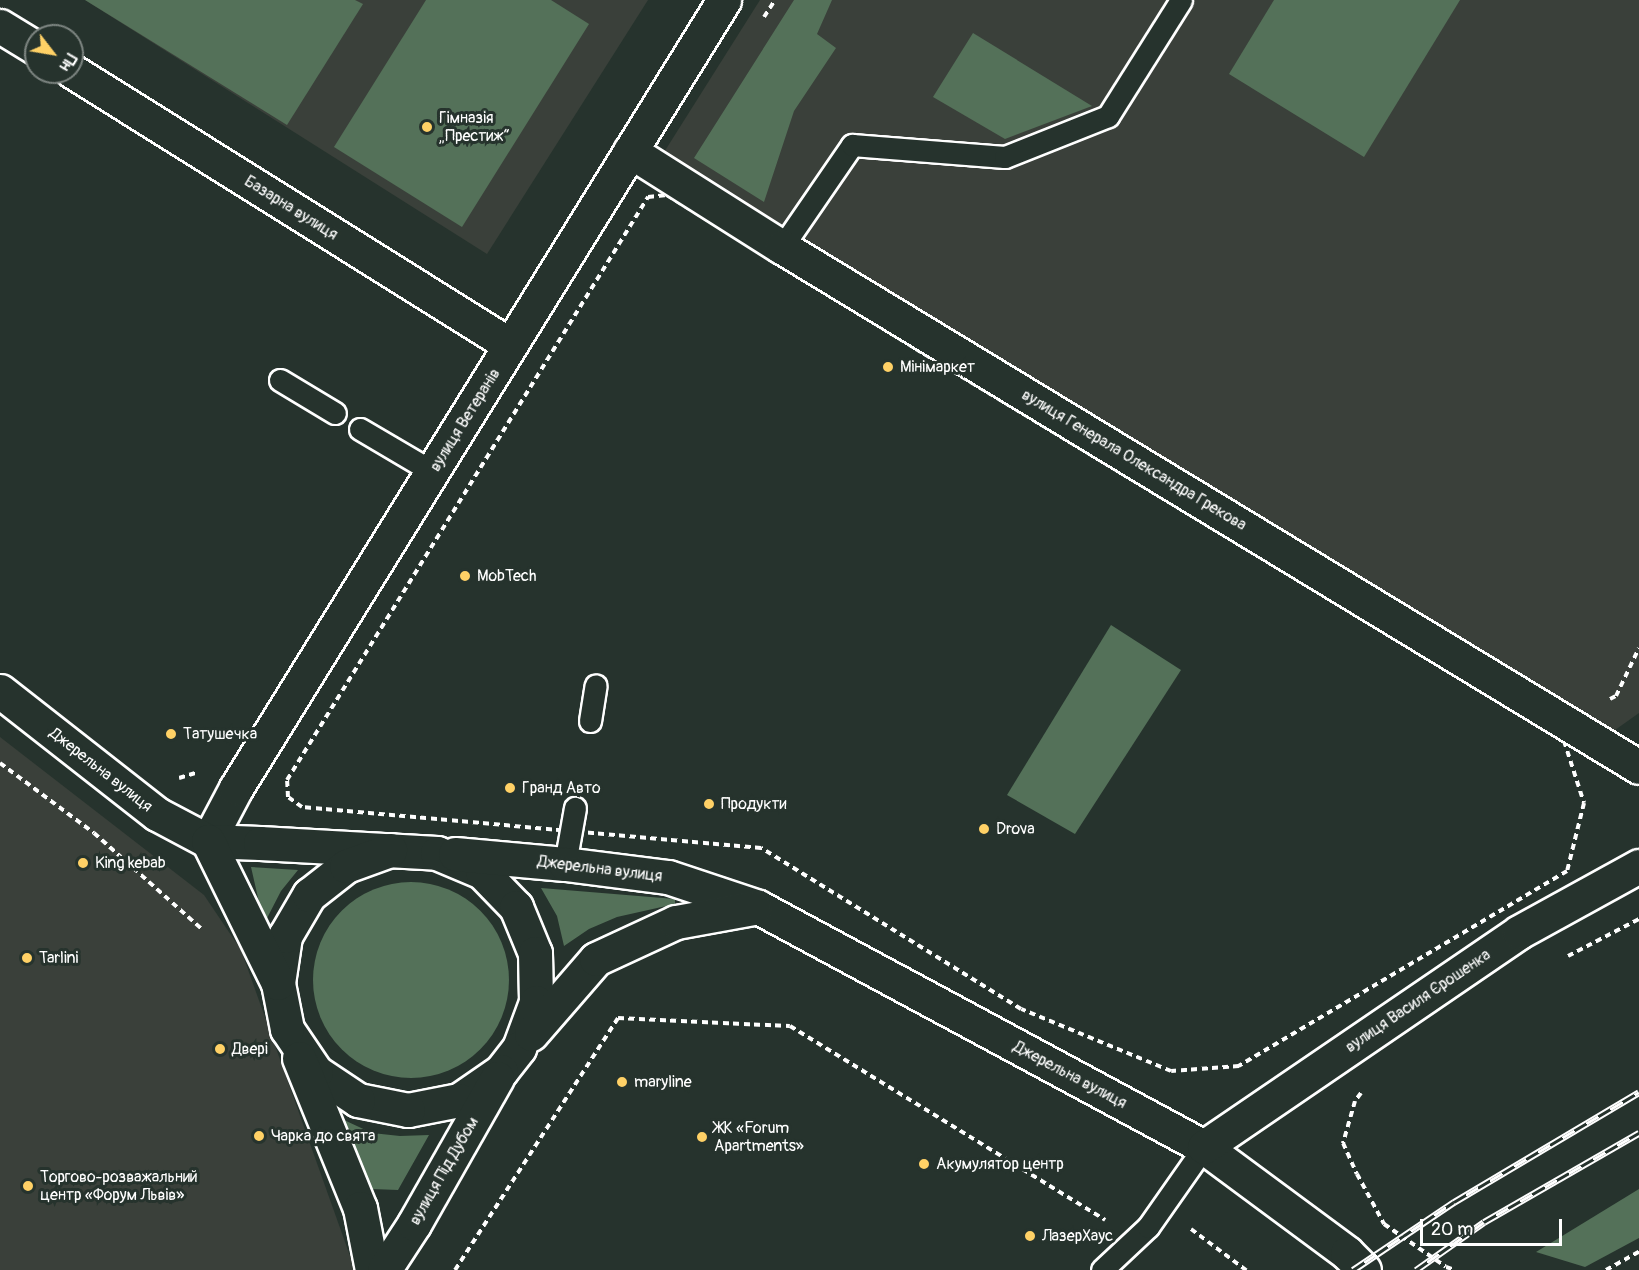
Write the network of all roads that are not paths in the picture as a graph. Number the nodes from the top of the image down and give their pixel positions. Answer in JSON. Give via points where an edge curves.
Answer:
{"nodes":[{"id":1,"x":724,"y":0,"type":"edge"},
{"id":2,"x":1180,"y":0,"type":"edge"},
{"id":3,"x":0,"y":26,"type":"edge"},
{"id":4,"x":24,"y":41,"type":"edge"},
{"id":5,"x":84,"y":79,"type":"edge"},
{"id":6,"x":630,"y":151,"type":"junction"},
{"id":7,"x":782,"y":247,"type":"junction"},
{"id":8,"x":510,"y":345,"type":"junction"},
{"id":9,"x":280,"y":380,"type":"dead end"},
{"id":10,"x":335,"y":413,"type":"dead end"},
{"id":11,"x":360,"y":429,"type":"dead end"},
{"id":12,"x":432,"y":472,"type":"junction"},
{"id":13,"x":596,"y":685,"type":"dead end"},
{"id":14,"x":3,"y":696,"type":"edge"},
{"id":15,"x":590,"y":721,"type":"dead end"},
{"id":16,"x":1639,"y":767,"type":"edge"},
{"id":17,"x":575,"y":808,"type":"dead end"},
{"id":18,"x":208,"y":841,"type":"junction"},
{"id":19,"x":390,"y":850,"type":"junction"},
{"id":20,"x":437,"y":853,"type":"junction"},
{"id":21,"x":565,"y":864,"type":"junction"},
{"id":22,"x":1639,"y":866,"type":"edge"},
{"id":23,"x":758,"y":907,"type":"junction"},
{"id":24,"x":278,"y":982,"type":"junction"},
{"id":25,"x":287,"y":1029,"type":"junction"},
{"id":26,"x":510,"y":1060,"type":"junction"},
{"id":27,"x":1204,"y":1147,"type":"junction"},
{"id":28,"x":372,"y":1270,"type":"edge"},
{"id":29,"x":384,"y":1270,"type":"edge"},
{"id":30,"x":1102,"y":1270,"type":"edge"},
{"id":31,"x":1364,"y":1270,"type":"edge"}],
"edges":[{"from":1,"to":6,"type":"street","name":"вулиця Ветеранів"},
{"from":2,"to":7,"type":"lane","via":[[1108,116],[1005,157],[852,145]]},
{"from":3,"to":4,"type":"street"},
{"from":5,"to":8,"type":"street","name":"Базарна вулиця"},
{"from":6,"to":7,"type":"street","name":"вулиця Генерала Олександра Грекова"},
{"from":6,"to":8,"type":"street","name":"вулиця Ветеранів"},
{"from":7,"to":16,"type":"street","name":"вулиця Генерала Олександра Грекова"},
{"from":8,"to":12,"type":"street","name":"вулиця Ветеранів"},
{"from":9,"to":10,"type":"lane"},
{"from":11,"to":12,"type":"lane"},
{"from":12,"to":18,"type":"street","name":"вулиця Ветеранів","via":[[236,788]]},
{"from":13,"to":15,"type":"lane"},
{"from":14,"to":18,"type":"street","name":"Джерельна вулиця","via":[[158,814]]},
{"from":17,"to":21,"type":"lane"},
{"from":18,"to":19,"type":"street","name":"Джерельна вулиця"},
{"from":18,"to":24,"type":"street"},
{"from":19,"to":20,"type":"street","name":"Джерельна вулиця"},
{"from":19,"to":24,"type":"street","via":[[346,866],[309,895],[285,936]]},
{"from":20,"to":21,"type":"street","name":"Джерельна вулиця"},
{"from":20,"to":26,"type":"street","via":[[482,872],[516,907],[535,953],[536,1002]]},
{"from":21,"to":23,"type":"street","name":"Джерельна вулиця","via":[[668,877]]},
{"from":22,"to":27,"type":"street","name":"вулиця Василя Єрошенка","via":[[1519,932]]},
{"from":23,"to":26,"type":"street","via":[[676,922],[597,959]]},
{"from":23,"to":27,"type":"street","name":"Джерельна вулиця"},
{"from":24,"to":25,"type":"street"},
{"from":25,"to":26,"type":"street","via":[[316,1072],[358,1100],[408,1110],[459,1100]]},
{"from":25,"to":28,"type":"street","via":[[360,1208]]},
{"from":26,"to":29,"type":"street","name":"вулиця Під Дубом"},
{"from":27,"to":30,"type":"lane","via":[[1148,1227]]},
{"from":27,"to":31,"type":"street","name":"Джерельна вулиця","via":[[1347,1253]]}]}
